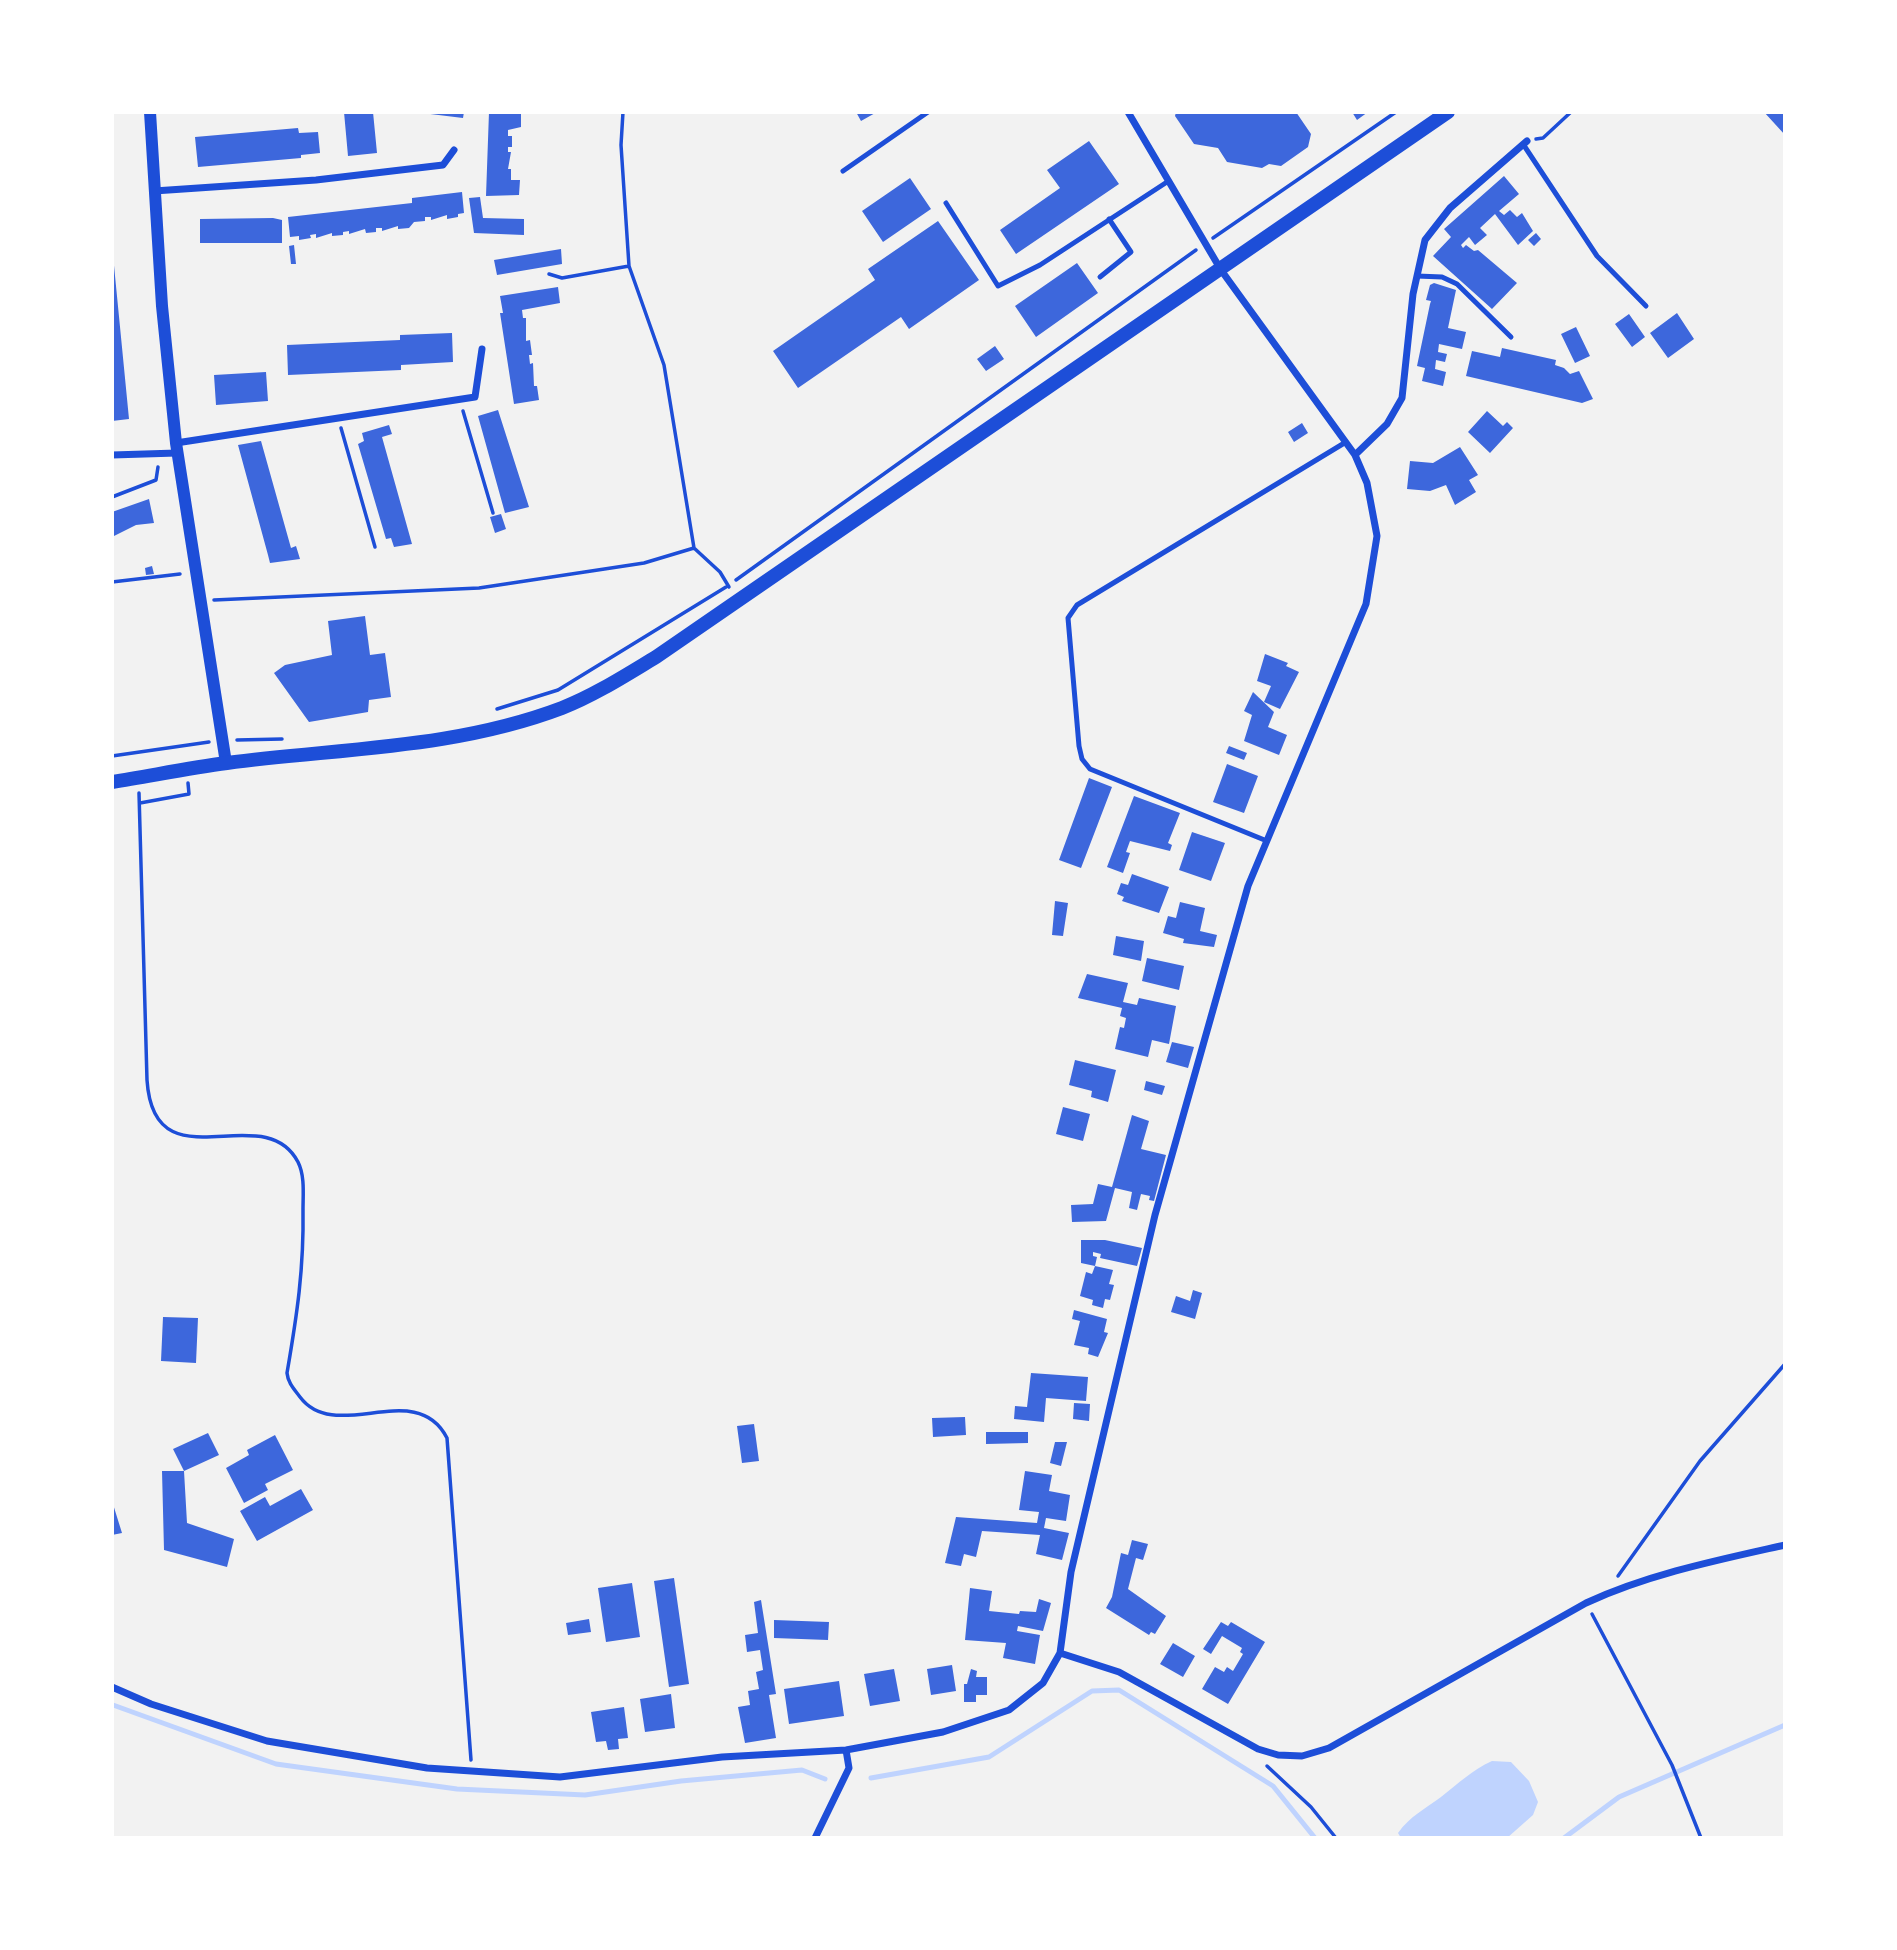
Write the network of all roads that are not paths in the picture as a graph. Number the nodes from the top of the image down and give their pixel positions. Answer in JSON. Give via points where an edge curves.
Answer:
{"nodes":[{"id":1,"x":150,"y":112,"type":"edge"},
{"id":2,"x":928,"y":112,"type":"edge"},
{"id":3,"x":1128,"y":112,"type":"edge"},
{"id":4,"x":1448,"y":112,"type":"edge"},
{"id":5,"x":1525,"y":142,"type":"joint"},
{"id":6,"x":454,"y":150,"type":"dead end"},
{"id":7,"x":843,"y":171,"type":"dead end"},
{"id":8,"x":1167,"y":182,"type":"junction"},
{"id":9,"x":154,"y":191,"type":"junction"},
{"id":10,"x":946,"y":203,"type":"dead end"},
{"id":11,"x":1109,"y":219,"type":"junction"},
{"id":12,"x":1221,"y":270,"type":"junction"},
{"id":13,"x":1417,"y":276,"type":"junction"},
{"id":14,"x":1100,"y":277,"type":"dead end"},
{"id":15,"x":1646,"y":306,"type":"dead end"},
{"id":16,"x":1511,"y":337,"type":"dead end"},
{"id":17,"x":482,"y":349,"type":"dead end"},
{"id":18,"x":1346,"y":442,"type":"junction"},
{"id":19,"x":176,"y":448,"type":"junction"},
{"id":20,"x":112,"y":455,"type":"edge"},
{"id":21,"x":1355,"y":455,"type":"junction"},
{"id":22,"x":226,"y":763,"type":"junction"},
{"id":23,"x":112,"y":782,"type":"edge"},
{"id":24,"x":1267,"y":841,"type":"junction"},
{"id":25,"x":1785,"y":1545,"type":"edge"},
{"id":26,"x":1059,"y":1653,"type":"junction"},
{"id":27,"x":112,"y":1687,"type":"edge"},
{"id":28,"x":846,"y":1749,"type":"junction"},
{"id":29,"x":815,"y":1838,"type":"edge"}],
"edges":[{"from":1,"to":9,"type":"street"},
{"from":2,"to":7,"type":"lane"},
{"from":3,"to":8,"type":"street"},
{"from":4,"to":12,"type":"main road"},
{"from":5,"to":13,"type":"street","via":[[1450,208],[1425,240]]},
{"from":5,"to":15,"type":"lane","via":[[1597,256]]},
{"from":6,"to":9,"type":"street","via":[[443,165],[316,180]]},
{"from":8,"to":11,"type":"lane"},
{"from":8,"to":12,"type":"street"},
{"from":9,"to":19,"type":"street"},
{"from":10,"to":11,"type":"lane","via":[[998,286],[1040,265]]},
{"from":11,"to":14,"type":"lane","via":[[1131,252]]},
{"from":12,"to":18,"type":"street"},
{"from":12,"to":22,"type":"main road","via":[[607,687],[563,707],[462,737]]},
{"from":13,"to":16,"type":"lane","via":[[1441,277],[1457,284]]},
{"from":13,"to":21,"type":"street","via":[[1402,398],[1387,424]]},
{"from":17,"to":19,"type":"street","via":[[475,397]]},
{"from":18,"to":21,"type":"street"},
{"from":18,"to":24,"type":"lane","via":[[1077,604],[1068,618],[1079,746],[1085,764],[1098,774]]},
{"from":19,"to":20,"type":"street"},
{"from":19,"to":22,"type":"street"},
{"from":21,"to":24,"type":"street","via":[[1367,483],[1377,536],[1366,604]]},
{"from":22,"to":23,"type":"main road"},
{"from":24,"to":26,"type":"street","via":[[1248,886],[1155,1215],[1071,1572]]},
{"from":25,"to":26,"type":"street","via":[[1619,1588],[1329,1748],[1302,1756],[1258,1749],[1119,1672]]},
{"from":26,"to":28,"type":"street","via":[[1043,1683],[1009,1710],[943,1732]]},
{"from":27,"to":28,"type":"street","via":[[267,1741],[472,1773],[561,1777],[722,1757]]},
{"from":28,"to":29,"type":"street","via":[[849,1768]]}]}
